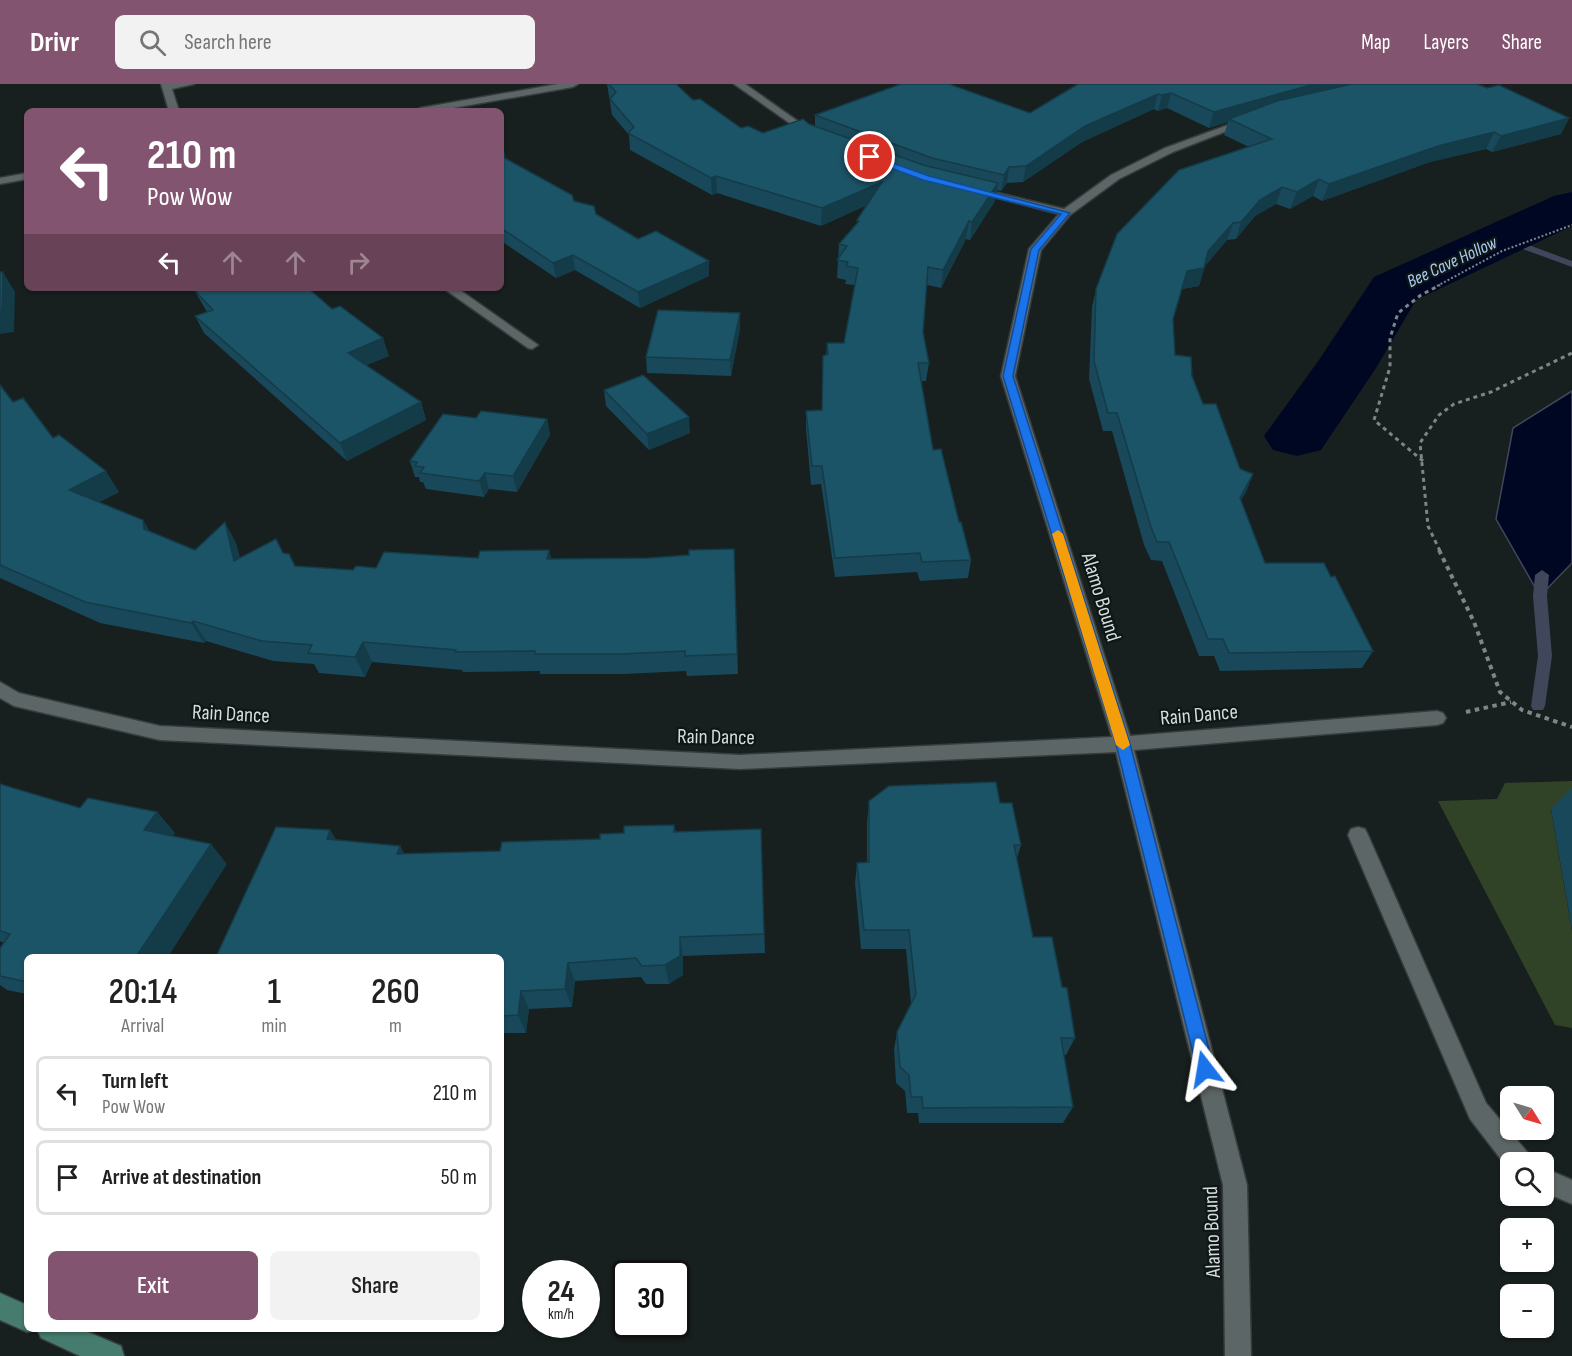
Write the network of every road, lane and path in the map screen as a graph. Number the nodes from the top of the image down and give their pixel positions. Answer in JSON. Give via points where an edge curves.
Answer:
{"nodes":[{"id":1,"x":189,"y":84,"type":"edge"},
{"id":2,"x":573,"y":84,"type":"edge"},
{"id":3,"x":739,"y":84,"type":"edge"},
{"id":4,"x":166,"y":86,"type":"edge"},
{"id":5,"x":173,"y":108,"type":"edge"},
{"id":6,"x":437,"y":108,"type":"edge"},
{"id":7,"x":1268,"y":113,"type":"edge"},
{"id":8,"x":824,"y":140,"type":"edge"},
{"id":9,"x":24,"y":177,"type":"edge"},
{"id":10,"x":0,"y":181,"type":"edge"},
{"id":11,"x":958,"y":186,"type":"edge"},
{"id":12,"x":1066,"y":213,"type":"junction"},
{"id":13,"x":1572,"y":225,"type":"edge"},
{"id":14,"x":452,"y":291,"type":"edge"},
{"id":15,"x":532,"y":345,"type":"dead end"},
{"id":16,"x":1572,"y":352,"type":"edge"},
{"id":17,"x":1423,"y":462,"type":"junction"},
{"id":18,"x":0,"y":689,"type":"edge"},
{"id":19,"x":1512,"y":702,"type":"junction"},
{"id":20,"x":1437,"y":718,"type":"joint"},
{"id":21,"x":1572,"y":726,"type":"edge"},
{"id":22,"x":1123,"y":744,"type":"junction"},
{"id":23,"x":1358,"y":835,"type":"dead end"},
{"id":24,"x":1511,"y":1152,"type":"edge"},
{"id":25,"x":1554,"y":1184,"type":"edge"},
{"id":26,"x":1572,"y":1192,"type":"edge"},
{"id":27,"x":0,"y":1306,"type":"edge"},
{"id":28,"x":24,"y":1317,"type":"edge"},
{"id":29,"x":58,"y":1332,"type":"edge"},
{"id":30,"x":111,"y":1356,"type":"edge"},
{"id":31,"x":1238,"y":1356,"type":"edge"}],
"edges":[{"from":1,"to":4,"type":"street"},
{"from":2,"to":6,"type":"street"},
{"from":3,"to":8,"type":"street"},
{"from":4,"to":5,"type":"street"},
{"from":7,"to":12,"type":"street","name":"Alamo Bound","via":[[1169,150],[1115,177]]},
{"from":9,"to":10,"type":"street"},
{"from":11,"to":12,"type":"street"},
{"from":12,"to":22,"type":"street","name":"Alamo Bound","via":[[1035,249],[1008,376]]},
{"from":13,"to":17,"type":"path","via":[[1502,251],[1421,295],[1398,313],[1390,338],[1390,367],[1374,420]]},
{"from":14,"to":15,"type":"street"},
{"from":16,"to":17,"type":"path","via":[[1491,392],[1454,404],[1438,415],[1420,443]]},
{"from":17,"to":19,"type":"path","via":[[1428,526],[1474,622],[1500,692]]},
{"from":18,"to":22,"type":"street","name":"Rain Dance","via":[[14,699],[160,733],[411,746],[740,762]]},
{"from":19,"to":20,"type":"path"},
{"from":19,"to":21,"type":"path","via":[[1552,722]]},
{"from":20,"to":22,"type":"street","name":"Rain Dance"},
{"from":22,"to":31,"type":"street","name":"Alamo Bound","via":[[1235,1185]]},
{"from":23,"to":24,"type":"street","via":[[1478,1111]]},
{"from":25,"to":26,"type":"street"},
{"from":27,"to":28,"type":"main road"},
{"from":29,"to":30,"type":"main road"}]}
